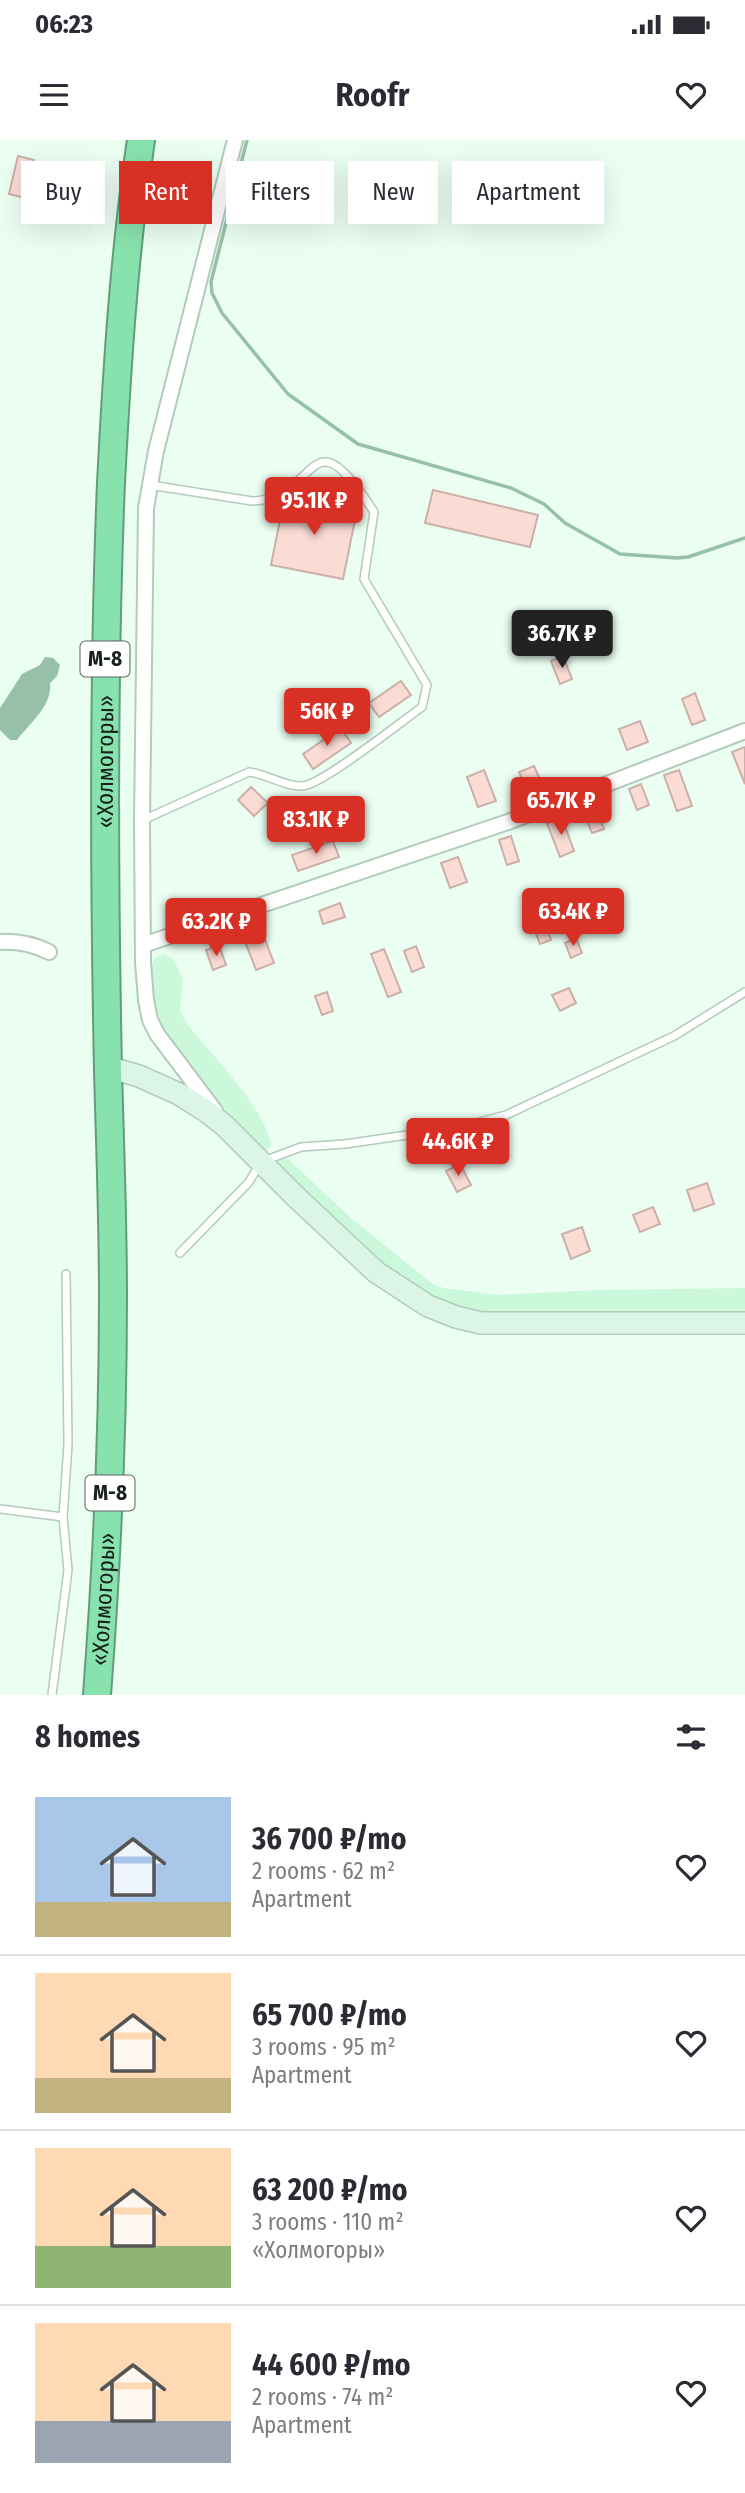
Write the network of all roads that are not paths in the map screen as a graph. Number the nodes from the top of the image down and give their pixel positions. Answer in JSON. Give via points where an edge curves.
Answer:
{"nodes":[{"id":1,"x":141,"y":140,"type":"edge"},
{"id":2,"x":235,"y":140,"type":"edge"},
{"id":3,"x":150,"y":485,"type":"junction"},
{"id":4,"x":745,"y":731,"type":"edge"},
{"id":5,"x":142,"y":820,"type":"junction"},
{"id":6,"x":0,"y":942,"type":"edge"},
{"id":7,"x":143,"y":945,"type":"junction"},
{"id":8,"x":49,"y":952,"type":"dead end"},
{"id":9,"x":745,"y":992,"type":"edge"},
{"id":10,"x":108,"y":1067,"type":"junction"},
{"id":11,"x":184,"y":1086,"type":"junction"},
{"id":12,"x":261,"y":1162,"type":"junction"},
{"id":13,"x":180,"y":1252,"type":"dead end"},
{"id":14,"x":66,"y":1274,"type":"dead end"},
{"id":15,"x":745,"y":1322,"type":"edge"},
{"id":16,"x":0,"y":1509,"type":"edge"},
{"id":17,"x":63,"y":1517,"type":"junction"},
{"id":18,"x":52,"y":1695,"type":"edge"},
{"id":19,"x":97,"y":1695,"type":"edge"}],
"edges":[{"from":1,"to":10,"type":"highway","name":"«Холмогоры»","number":"М-8","via":[[115,401],[106,602]]},
{"from":2,"to":3,"type":"street"},
{"from":3,"to":5,"type":"street","via":[[145,527]]},
{"from":3,"to":5,"type":"lane","via":[[265,500],[316,464],[338,465],[374,512],[364,579],[427,685],[422,707],[311,784],[291,784],[250,772]]},
{"from":4,"to":7,"type":"street","via":[[508,822]]},
{"from":5,"to":7,"type":"street"},
{"from":6,"to":8,"type":"street","via":[[34,944]]},
{"from":7,"to":11,"type":"street","via":[[150,1020]]},
{"from":9,"to":12,"type":"lane","via":[[674,1036],[506,1115],[462,1127],[301,1147]]},
{"from":10,"to":11,"type":"street"},
{"from":10,"to":19,"type":"highway","name":"«Холмогоры»","number":"М-8","via":[[113,1292],[109,1504]]},
{"from":11,"to":12,"type":"street"},
{"from":12,"to":13,"type":"lane","via":[[249,1182]]},
{"from":12,"to":15,"type":"street","via":[[376,1272],[428,1306],[456,1317],[481,1323]]},
{"from":14,"to":17,"type":"lane","via":[[69,1371]]},
{"from":16,"to":17,"type":"lane"},
{"from":17,"to":18,"type":"lane","via":[[68,1570]]}]}
